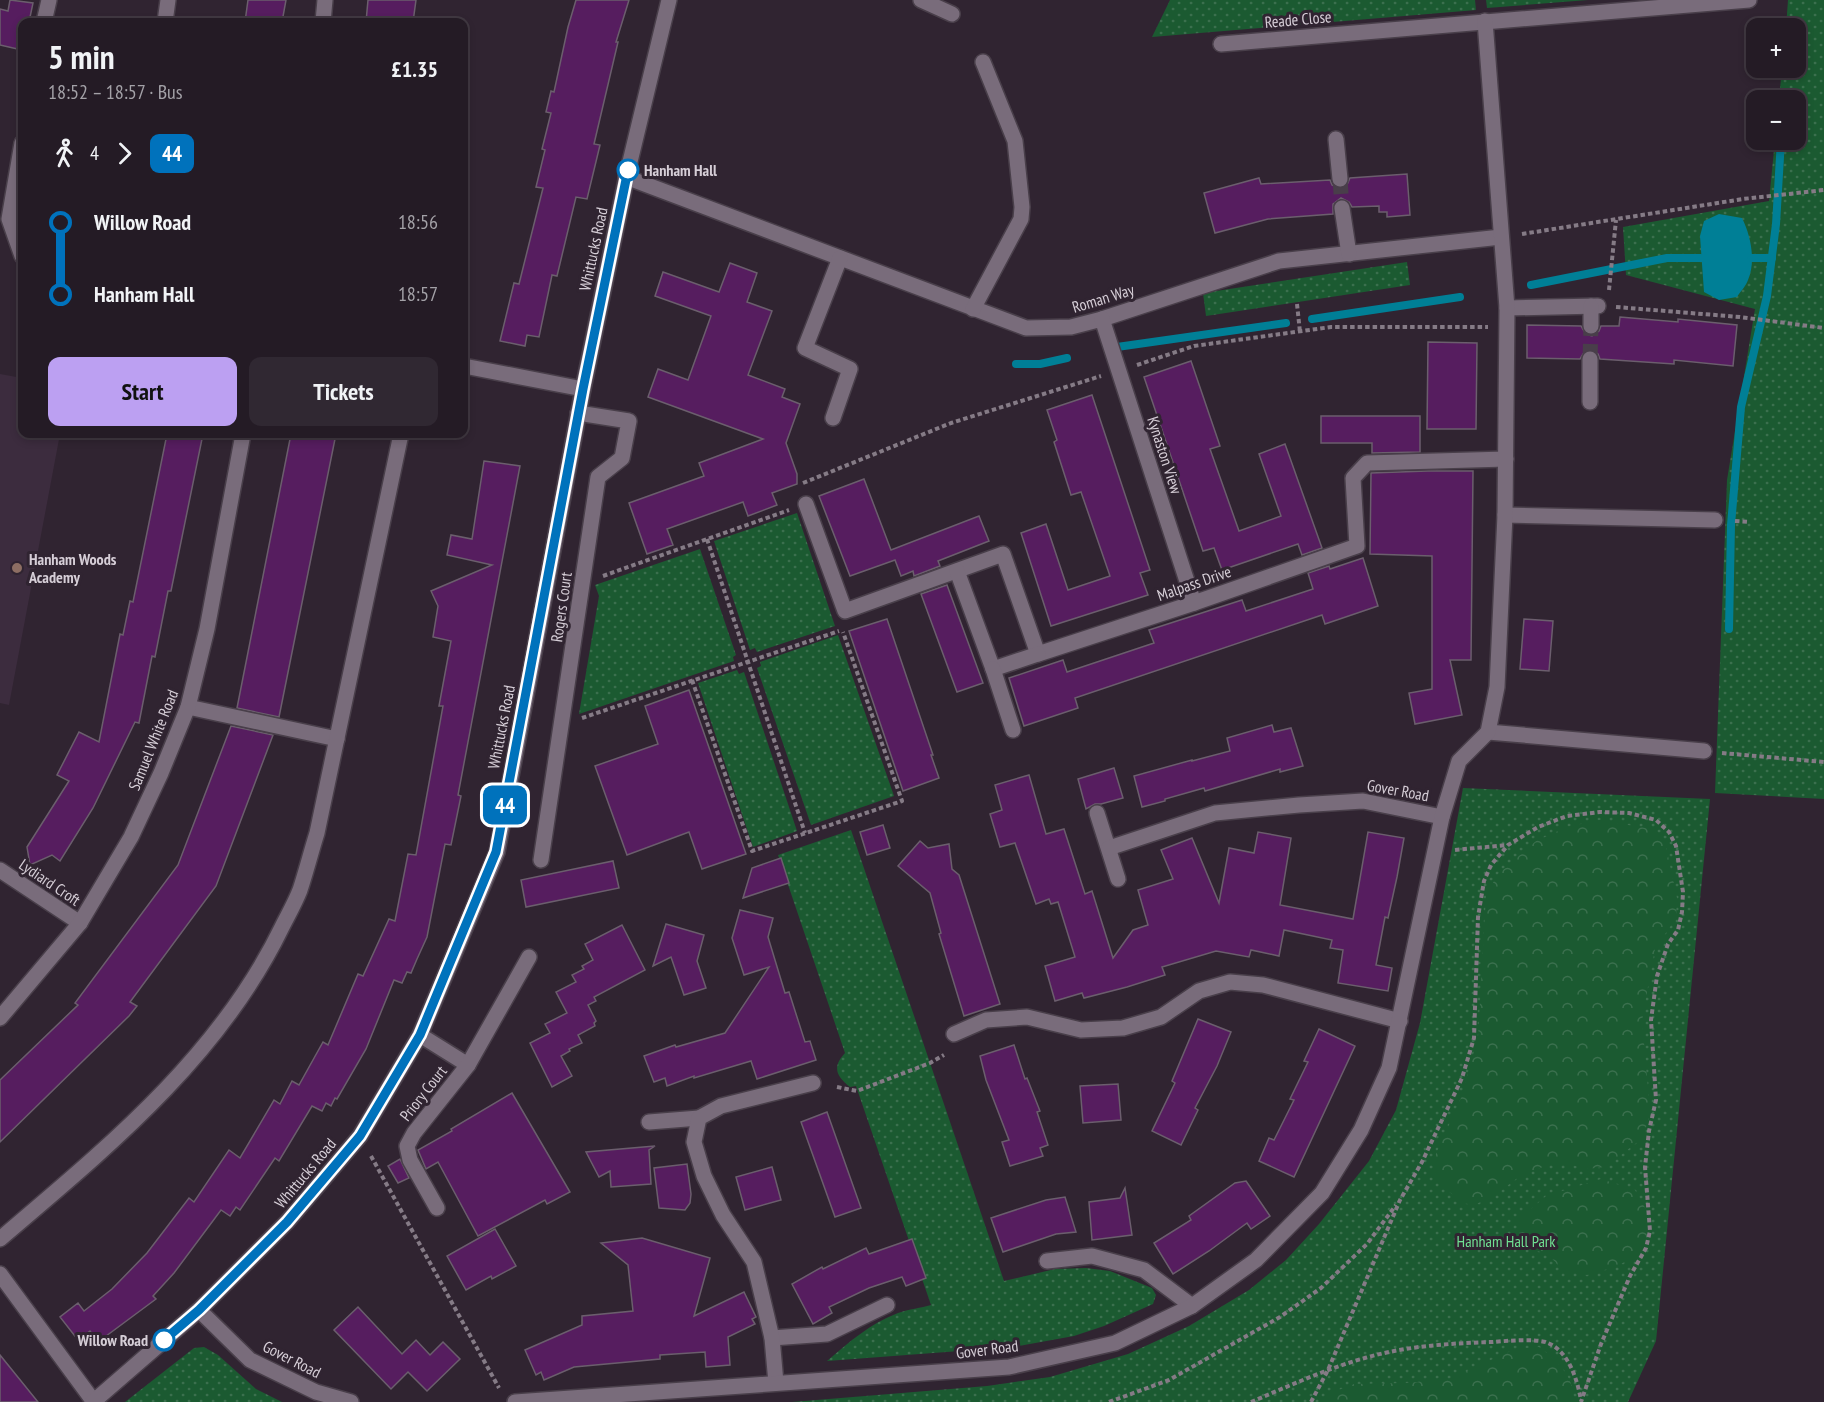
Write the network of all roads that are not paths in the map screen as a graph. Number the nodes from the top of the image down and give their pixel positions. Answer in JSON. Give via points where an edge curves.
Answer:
{"nodes":[{"id":1,"x":49,"y":0,"type":"edge"},
{"id":2,"x":168,"y":0,"type":"edge"},
{"id":3,"x":325,"y":0,"type":"edge"},
{"id":4,"x":669,"y":0,"type":"edge"},
{"id":5,"x":921,"y":0,"type":"edge"},
{"id":6,"x":1749,"y":0,"type":"edge"},
{"id":7,"x":952,"y":14,"type":"dead end"},
{"id":8,"x":45,"y":18,"type":"edge"},
{"id":9,"x":166,"y":18,"type":"edge"},
{"id":10,"x":323,"y":18,"type":"edge"},
{"id":11,"x":1485,"y":21,"type":"junction"},
{"id":12,"x":1221,"y":44,"type":"dead end"},
{"id":13,"x":983,"y":62,"type":"dead end"},
{"id":14,"x":1336,"y":139,"type":"dead end"},
{"id":15,"x":18,"y":160,"type":"edge"},
{"id":16,"x":626,"y":177,"type":"junction"},
{"id":17,"x":1340,"y":179,"type":"tunnel mouth"},
{"id":18,"x":1342,"y":208,"type":"tunnel mouth"},
{"id":19,"x":4,"y":218,"type":"edge"},
{"id":20,"x":1501,"y":237,"type":"junction"},
{"id":21,"x":18,"y":248,"type":"edge"},
{"id":22,"x":1348,"y":254,"type":"junction"},
{"id":23,"x":840,"y":258,"type":"junction"},
{"id":24,"x":1507,"y":308,"type":"junction"},
{"id":25,"x":973,"y":309,"type":"junction"},
{"id":26,"x":1102,"y":319,"type":"junction"},
{"id":27,"x":1591,"y":326,"type":"tunnel mouth"},
{"id":28,"x":1590,"y":359,"type":"tunnel mouth"},
{"id":29,"x":468,"y":367,"type":"edge"},
{"id":30,"x":583,"y":389,"type":"junction"},
{"id":31,"x":1590,"y":402,"type":"dead end"},
{"id":32,"x":578,"y":413,"type":"junction"},
{"id":33,"x":833,"y":418,"type":"dead end"},
{"id":34,"x":242,"y":438,"type":"edge"},
{"id":35,"x":400,"y":438,"type":"edge"},
{"id":36,"x":1506,"y":459,"type":"junction"},
{"id":37,"x":806,"y":504,"type":"road end"},
{"id":38,"x":1505,"y":514,"type":"junction"},
{"id":39,"x":1715,"y":520,"type":"dead end"},
{"id":40,"x":957,"y":571,"type":"junction"},
{"id":41,"x":1194,"y":603,"type":"junction"},
{"id":42,"x":1038,"y":654,"type":"junction"},
{"id":43,"x":993,"y":669,"type":"junction"},
{"id":44,"x":188,"y":707,"type":"junction"},
{"id":45,"x":1013,"y":730,"type":"dead end"},
{"id":46,"x":1488,"y":732,"type":"junction"},
{"id":47,"x":337,"y":739,"type":"junction"},
{"id":48,"x":1704,"y":751,"type":"road end"},
{"id":49,"x":1097,"y":813,"type":"dead end"},
{"id":50,"x":1442,"y":817,"type":"junction"},
{"id":51,"x":1109,"y":848,"type":"junction"},
{"id":52,"x":541,"y":860,"type":"dead end"},
{"id":53,"x":0,"y":870,"type":"edge"},
{"id":54,"x":1118,"y":879,"type":"dead end"},
{"id":55,"x":80,"y":923,"type":"junction"},
{"id":56,"x":529,"y":957,"type":"dead end"},
{"id":57,"x":0,"y":1018,"type":"edge"},
{"id":58,"x":1400,"y":1021,"type":"junction"},
{"id":59,"x":954,"y":1034,"type":"dead end"},
{"id":60,"x":420,"y":1035,"type":"junction"},
{"id":61,"x":468,"y":1065,"type":"junction"},
{"id":62,"x":813,"y":1083,"type":"dead end"},
{"id":63,"x":699,"y":1118,"type":"junction"},
{"id":64,"x":649,"y":1122,"type":"dead end"},
{"id":65,"x":438,"y":1208,"type":"dead end"},
{"id":66,"x":0,"y":1239,"type":"edge"},
{"id":67,"x":1047,"y":1261,"type":"dead end"},
{"id":68,"x":0,"y":1274,"type":"edge"},
{"id":69,"x":887,"y":1305,"type":"dead end"},
{"id":70,"x":1192,"y":1306,"type":"junction"},
{"id":71,"x":199,"y":1310,"type":"junction"},
{"id":72,"x":772,"y":1338,"type":"junction"},
{"id":73,"x":776,"y":1383,"type":"junction"},
{"id":74,"x":93,"y":1402,"type":"edge"},
{"id":75,"x":351,"y":1402,"type":"edge"},
{"id":76,"x":515,"y":1402,"type":"edge"}],
"edges":[{"from":1,"to":8,"type":"street"},
{"from":2,"to":9,"type":"street"},
{"from":3,"to":10,"type":"street"},
{"from":4,"to":16,"type":"street","name":"Whittucks Road"},
{"from":5,"to":7,"type":"street"},
{"from":6,"to":11,"type":"street","name":"Reade Close"},
{"from":11,"to":12,"type":"street","name":"Reade Close"},
{"from":11,"to":20,"type":"street"},
{"from":13,"to":25,"type":"street","via":[[1015,141],[1022,207],[1021,219]]},
{"from":14,"to":17,"type":"street"},
{"from":15,"to":19,"type":"street"},
{"from":16,"to":23,"type":"street","name":"Roman Way"},
{"from":16,"to":30,"type":"street","name":"Whittucks Road"},
{"from":18,"to":22,"type":"street"},
{"from":19,"to":21,"type":"street"},
{"from":20,"to":22,"type":"street","name":"Roman Way"},
{"from":20,"to":24,"type":"street"},
{"from":22,"to":26,"type":"street","name":"Roman Way","via":[[1280,261]]},
{"from":23,"to":25,"type":"street","name":"Roman Way"},
{"from":23,"to":33,"type":"street","via":[[805,348],[850,369]]},
{"from":24,"to":27,"type":"street","via":[[1595,306]]},
{"from":24,"to":36,"type":"street"},
{"from":25,"to":26,"type":"street","name":"Roman Way","via":[[1026,328],[1071,327]]},
{"from":26,"to":41,"type":"street","name":"Kynaston View"},
{"from":28,"to":31,"type":"street"},
{"from":29,"to":30,"type":"street"},
{"from":30,"to":32,"type":"street","name":"Whittucks Road"},
{"from":32,"to":52,"type":"street","name":"Rogers Court","via":[[629,421],[622,458],[598,477]]},
{"from":32,"to":60,"type":"street","name":"Whittucks Road","via":[[496,852]]},
{"from":34,"to":44,"type":"street","name":"Samuel White Road","via":[[207,629]]},
{"from":35,"to":47,"type":"street"},
{"from":36,"to":38,"type":"street"},
{"from":36,"to":41,"type":"street","name":"Malpass Drive","via":[[1367,463],[1353,478],[1357,546]]},
{"from":37,"to":40,"type":"street","via":[[845,611]]},
{"from":38,"to":39,"type":"street"},
{"from":38,"to":46,"type":"street","via":[[1497,687]]},
{"from":40,"to":42,"type":"street","via":[[1003,554]]},
{"from":40,"to":43,"type":"street"},
{"from":41,"to":42,"type":"street","name":"Malpass Drive"},
{"from":42,"to":43,"type":"street","name":"Malpass Drive"},
{"from":43,"to":45,"type":"street"},
{"from":44,"to":47,"type":"street"},
{"from":44,"to":55,"type":"street","name":"Samuel White Road","via":[[131,837]]},
{"from":46,"to":48,"type":"street"},
{"from":46,"to":50,"type":"street","via":[[1459,761]]},
{"from":47,"to":66,"type":"street","via":[[317,833],[299,891],[265,962],[230,1016],[113,1142]]},
{"from":49,"to":51,"type":"street"},
{"from":50,"to":51,"type":"street","name":"Gover Road","via":[[1363,801],[1299,805],[1215,813]]},
{"from":50,"to":58,"type":"street","name":"Gover Road"},
{"from":51,"to":54,"type":"street"},
{"from":53,"to":55,"type":"street","name":"Lydiard Croft"},
{"from":55,"to":57,"type":"street","name":"Samuel White Road"},
{"from":56,"to":61,"type":"street","name":"Priory Court"},
{"from":58,"to":59,"type":"street","via":[[1263,985],[1230,982],[1199,991],[1161,1017],[1123,1028],[1081,1030],[1027,1017],[986,1020]]},
{"from":58,"to":70,"type":"street","name":"Gover Road","via":[[1389,1068],[1361,1130],[1322,1193],[1256,1260]]},
{"from":60,"to":61,"type":"street","name":"Priory Court"},
{"from":60,"to":71,"type":"street","name":"Whittucks Road","via":[[360,1136],[287,1222]]},
{"from":61,"to":65,"type":"street","name":"Priory Court","via":[[408,1146],[410,1160]]},
{"from":62,"to":63,"type":"street","via":[[721,1106]]},
{"from":63,"to":64,"type":"street"},
{"from":63,"to":72,"type":"street","via":[[694,1142],[704,1176],[723,1215],[754,1262]]},
{"from":67,"to":70,"type":"street","via":[[1092,1256],[1144,1270]]},
{"from":68,"to":74,"type":"street"},
{"from":69,"to":72,"type":"street","via":[[827,1334]]},
{"from":70,"to":73,"type":"street","name":"Gover Road","via":[[1115,1343],[1009,1367]]},
{"from":71,"to":74,"type":"street","name":"Whittucks Road"},
{"from":71,"to":75,"type":"street","name":"Gover Road","via":[[250,1360],[316,1392]]},
{"from":72,"to":73,"type":"street"},
{"from":73,"to":76,"type":"street","name":"Gover Road"}]}
